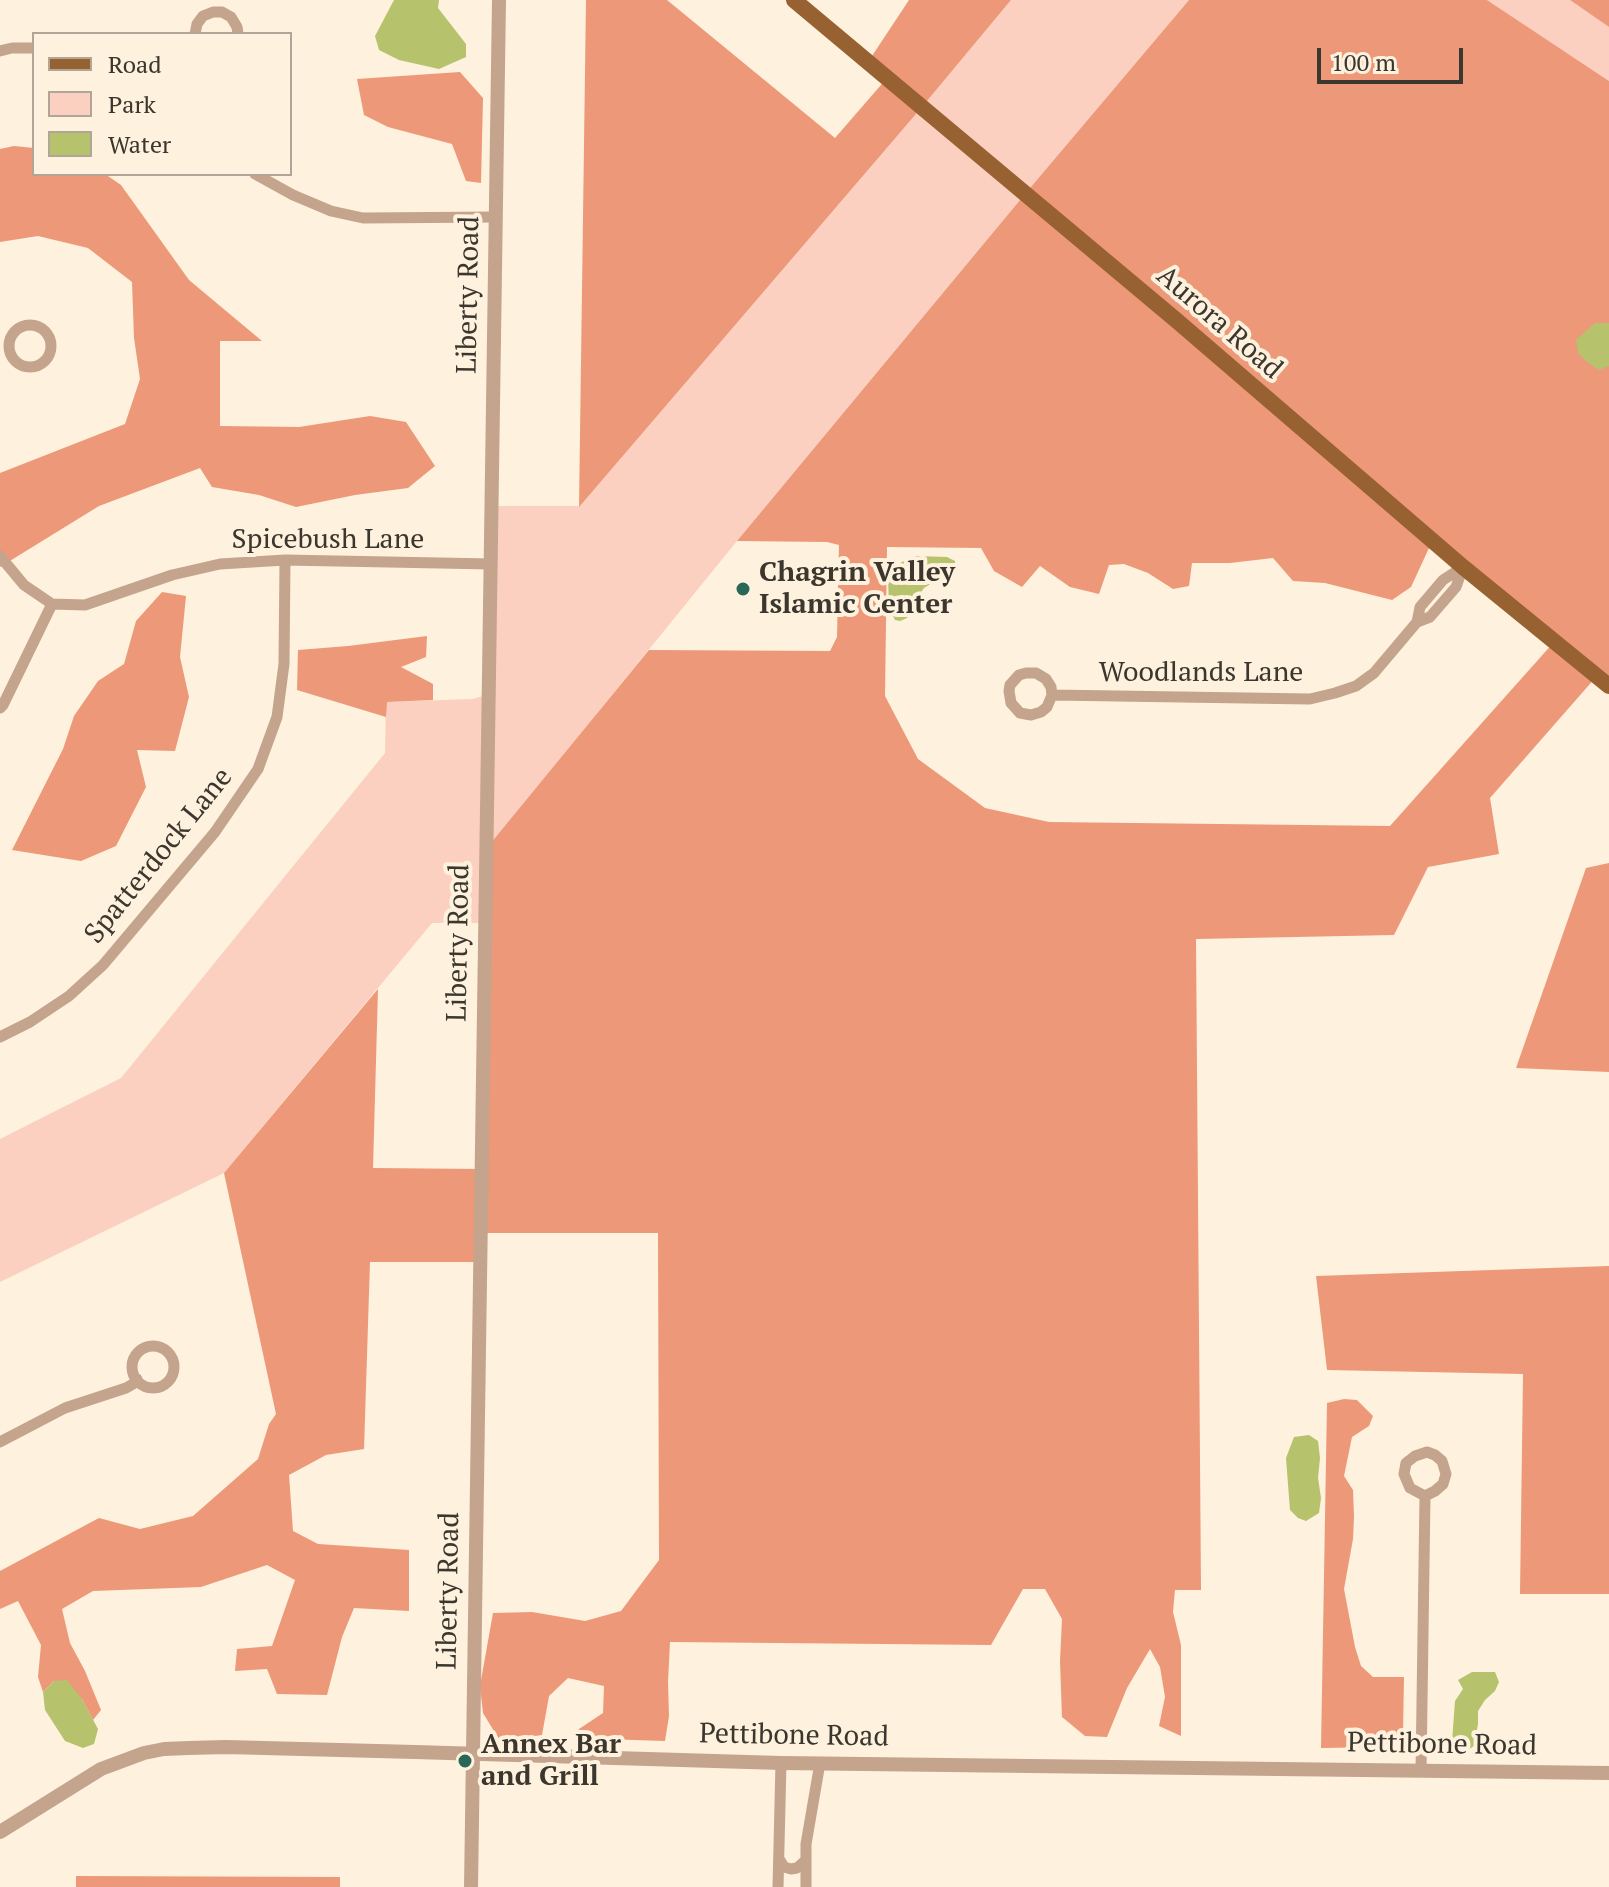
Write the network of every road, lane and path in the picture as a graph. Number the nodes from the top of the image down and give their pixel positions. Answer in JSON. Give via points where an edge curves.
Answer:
{"nodes":[{"id":1,"x":499,"y":0,"type":"edge"},
{"id":2,"x":797,"y":1,"type":"edge"},
{"id":3,"x":195,"y":32,"type":"edge"},
{"id":4,"x":238,"y":32,"type":"edge"},
{"id":5,"x":32,"y":48,"type":"edge"},
{"id":6,"x":0,"y":51,"type":"edge"},
{"id":7,"x":259,"y":176,"type":"edge"},
{"id":8,"x":496,"y":217,"type":"junction"},
{"id":9,"x":0,"y":556,"type":"edge"},
{"id":10,"x":285,"y":560,"type":"junction"},
{"id":11,"x":491,"y":564,"type":"junction"},
{"id":12,"x":1463,"y":567,"type":"junction"},
{"id":13,"x":52,"y":604,"type":"junction"},
{"id":14,"x":1609,"y":686,"type":"edge"},
{"id":15,"x":1052,"y":695,"type":"dead end"},
{"id":16,"x":0,"y":708,"type":"edge"},
{"id":17,"x":0,"y":1037,"type":"edge"},
{"id":18,"x":137,"y":1379,"type":"dead end"},
{"id":19,"x":0,"y":1442,"type":"edge"},
{"id":20,"x":1425,"y":1496,"type":"dead end"},
{"id":21,"x":473,"y":1754,"type":"junction"},
{"id":22,"x":781,"y":1763,"type":"junction"},
{"id":23,"x":820,"y":1763,"type":"junction"},
{"id":24,"x":1421,"y":1771,"type":"junction"},
{"id":25,"x":1609,"y":1773,"type":"edge"},
{"id":26,"x":0,"y":1832,"type":"edge"},
{"id":27,"x":779,"y":1859,"type":"junction"},
{"id":28,"x":806,"y":1860,"type":"junction"},
{"id":29,"x":471,"y":1887,"type":"edge"},
{"id":30,"x":778,"y":1887,"type":"edge"},
{"id":31,"x":806,"y":1887,"type":"edge"}],
"edges":[{"from":1,"to":8,"type":"street","name":"Liberty Road"},
{"from":2,"to":12,"type":"main road","name":"Aurora Road"},
{"from":3,"to":4,"type":"street","via":[[203,16],[213,12],[232,18]]},
{"from":5,"to":6,"type":"street"},
{"from":7,"to":8,"type":"street","via":[[331,211],[363,218]]},
{"from":8,"to":11,"type":"street","name":"Liberty Road"},
{"from":9,"to":13,"type":"street","via":[[24,585]]},
{"from":10,"to":11,"type":"street","name":"Spicebush Lane"},
{"from":10,"to":13,"type":"street","name":"Spicebush Lane","via":[[220,564],[85,605]]},
{"from":10,"to":17,"type":"street","name":"Spatterdock Lane","via":[[284,664],[277,717],[258,769],[215,832],[103,965],[69,996]]},
{"from":11,"to":21,"type":"street","name":"Liberty Road"},
{"from":12,"to":14,"type":"main road","name":"Aurora Road"},
{"from":12,"to":15,"type":"street","name":"Woodlands Lane","via":[[1456,587],[1430,617],[1417,622],[1374,673],[1356,686],[1310,699]]},
{"from":13,"to":16,"type":"street"},
{"from":18,"to":19,"type":"street"},
{"from":20,"to":24,"type":"street"},
{"from":21,"to":22,"type":"street","name":"Pettibone Road"},
{"from":21,"to":26,"type":"street","name":"Pettibone Road","via":[[164,1749],[101,1769]]},
{"from":21,"to":29,"type":"street","name":"Liberty Road"},
{"from":22,"to":23,"type":"street","name":"Pettibone Road"},
{"from":22,"to":27,"type":"street"},
{"from":23,"to":24,"type":"street","name":"Pettibone Road"},
{"from":23,"to":28,"type":"street"},
{"from":24,"to":25,"type":"street","name":"Pettibone Road"},
{"from":27,"to":28,"type":"street","via":[[791,1869]]},
{"from":27,"to":30,"type":"street"},
{"from":28,"to":31,"type":"street"}]}
